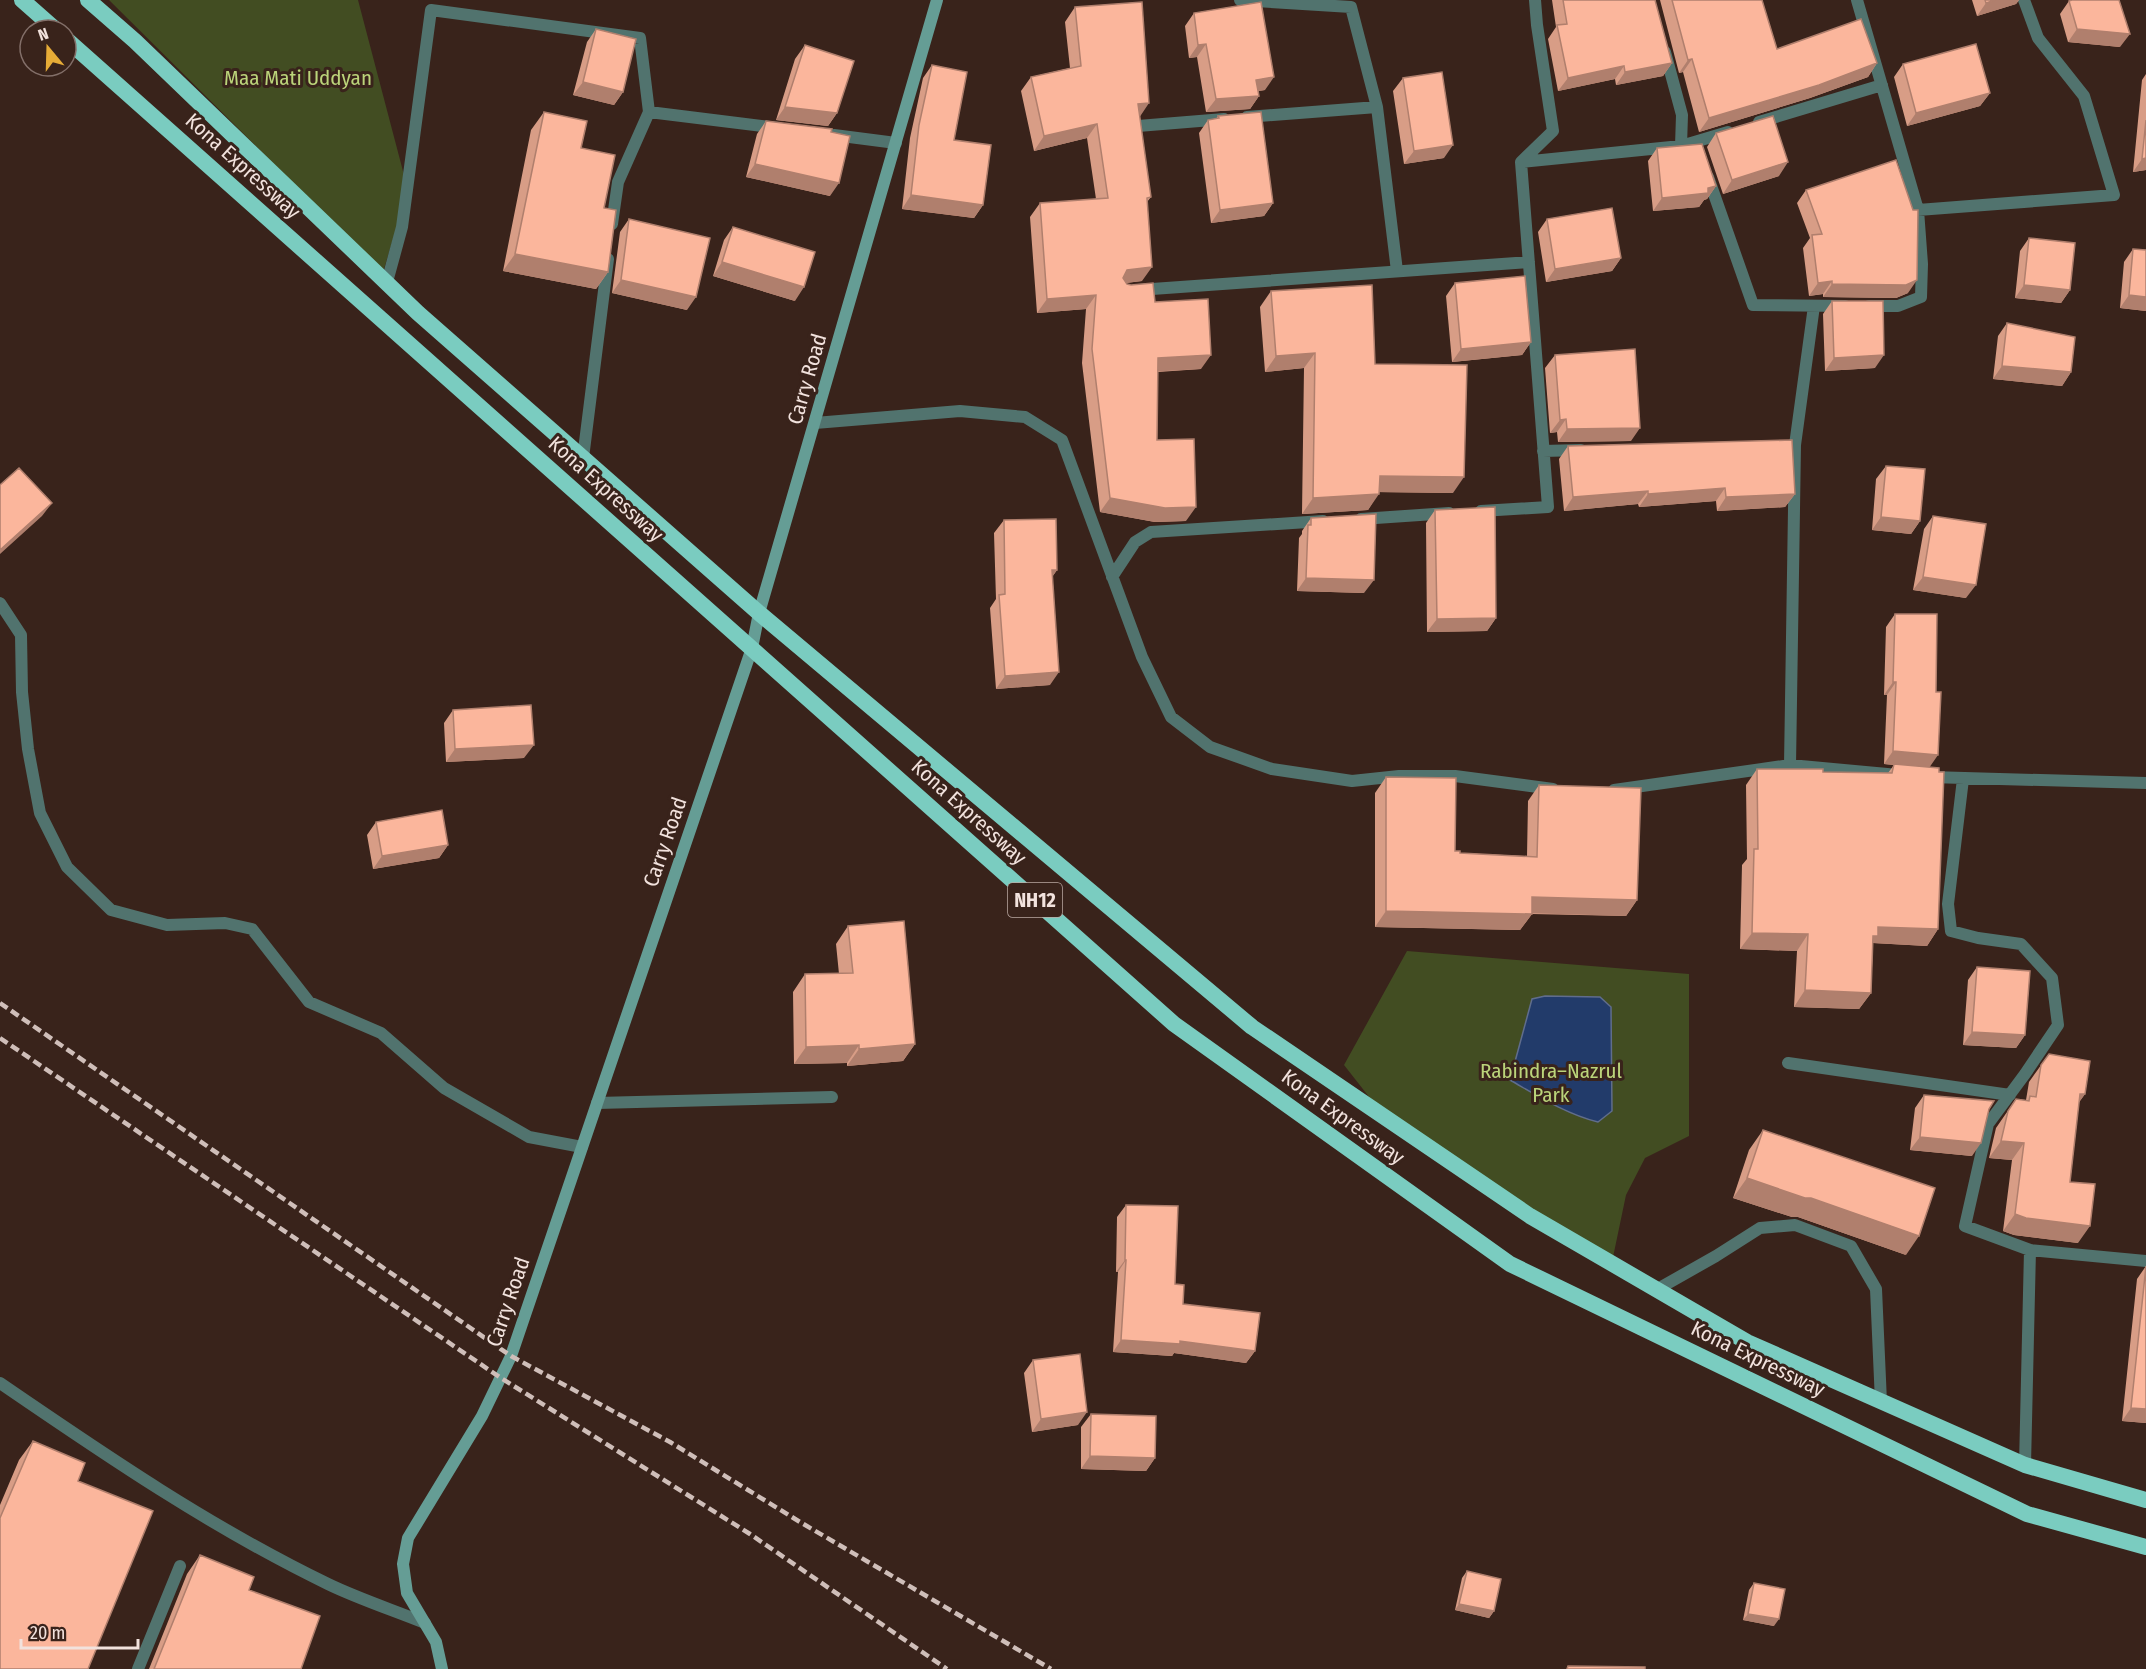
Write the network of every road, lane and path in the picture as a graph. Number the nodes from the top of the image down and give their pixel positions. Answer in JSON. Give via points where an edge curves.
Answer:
{"nodes":[{"id":1,"x":22,"y":0,"type":"edge"},
{"id":2,"x":88,"y":0,"type":"edge"},
{"id":3,"x":937,"y":0,"type":"edge"},
{"id":4,"x":1240,"y":0,"type":"edge"},
{"id":5,"x":1535,"y":0,"type":"edge"},
{"id":6,"x":1857,"y":0,"type":"edge"},
{"id":7,"x":2024,"y":0,"type":"edge"},
{"id":8,"x":42,"y":18,"type":"edge"},
{"id":9,"x":1660,"y":35,"type":"edge"},
{"id":10,"x":78,"y":50,"type":"edge"},
{"id":11,"x":1882,"y":86,"type":"junction"},
{"id":12,"x":1377,"y":107,"type":"junction"},
{"id":13,"x":649,"y":112,"type":"junction"},
{"id":14,"x":1138,"y":126,"type":"edge"},
{"id":15,"x":790,"y":130,"type":"edge"},
{"id":16,"x":825,"y":134,"type":"edge"},
{"id":17,"x":896,"y":143,"type":"junction"},
{"id":18,"x":1681,"y":146,"type":"junction"},
{"id":19,"x":1699,"y":152,"type":"junction"},
{"id":20,"x":1521,"y":162,"type":"junction"},
{"id":21,"x":1918,"y":210,"type":"junction"},
{"id":22,"x":1529,"y":262,"type":"junction"},
{"id":23,"x":1397,"y":271,"type":"junction"},
{"id":24,"x":387,"y":282,"type":"junction"},
{"id":25,"x":1121,"y":291,"type":"edge"},
{"id":26,"x":1815,"y":306,"type":"junction"},
{"id":27,"x":815,"y":423,"type":"junction"},
{"id":28,"x":1591,"y":450,"type":"edge"},
{"id":29,"x":1543,"y":451,"type":"junction"},
{"id":30,"x":583,"y":458,"type":"junction"},
{"id":31,"x":1112,"y":577,"type":"junction"},
{"id":32,"x":0,"y":603,"type":"edge"},
{"id":33,"x":759,"y":613,"type":"junction"},
{"id":34,"x":752,"y":648,"type":"junction"},
{"id":35,"x":1790,"y":765,"type":"junction"},
{"id":36,"x":1964,"y":779,"type":"junction"},
{"id":37,"x":2146,"y":783,"type":"edge"},
{"id":38,"x":1560,"y":791,"type":"edge"},
{"id":39,"x":1603,"y":791,"type":"edge"},
{"id":40,"x":1788,"y":1063,"type":"dead end"},
{"id":41,"x":2010,"y":1095,"type":"junction"},
{"id":42,"x":832,"y":1097,"type":"dead end"},
{"id":43,"x":597,"y":1103,"type":"junction"},
{"id":44,"x":582,"y":1147,"type":"junction"},
{"id":45,"x":2030,"y":1250,"type":"junction"},
{"id":46,"x":2146,"y":1261,"type":"edge"},
{"id":47,"x":1656,"y":1290,"type":"junction"},
{"id":48,"x":0,"y":1383,"type":"edge"},
{"id":49,"x":1881,"y":1401,"type":"junction"},
{"id":50,"x":2025,"y":1465,"type":"junction"},
{"id":51,"x":2146,"y":1500,"type":"edge"},
{"id":52,"x":2146,"y":1547,"type":"edge"},
{"id":53,"x":180,"y":1566,"type":"dead end"},
{"id":54,"x":425,"y":1623,"type":"junction"},
{"id":55,"x":138,"y":1669,"type":"edge"},
{"id":56,"x":442,"y":1669,"type":"edge"}],
"edges":[{"from":1,"to":8,"type":"highway"},
{"from":2,"to":24,"type":"highway","name":"Kona Expressway","number":"NH12"},
{"from":3,"to":17,"type":"main road","name":"Carry Road"},
{"from":4,"to":12,"type":"street","via":[[1351,7]]},
{"from":5,"to":20,"type":"street","via":[[1553,131]]},
{"from":6,"to":11,"type":"street"},
{"from":7,"to":21,"type":"street","via":[[2038,38],[2084,96],[2114,195]]},
{"from":9,"to":18,"type":"street","via":[[1682,116]]},
{"from":10,"to":34,"type":"highway","name":"Kona Expressway","number":"NH12"},
{"from":11,"to":19,"type":"street","via":[[1745,127]]},
{"from":11,"to":21,"type":"street"},
{"from":12,"to":14,"type":"street"},
{"from":12,"to":23,"type":"street"},
{"from":13,"to":15,"type":"street"},
{"from":13,"to":24,"type":"street","via":[[640,38],[431,10],[402,227]]},
{"from":13,"to":30,"type":"street","via":[[618,182]]},
{"from":16,"to":17,"type":"street"},
{"from":17,"to":27,"type":"main road","name":"Carry Road"},
{"from":18,"to":19,"type":"street"},
{"from":18,"to":20,"type":"street"},
{"from":19,"to":26,"type":"street","via":[[1752,305]]},
{"from":20,"to":22,"type":"street"},
{"from":21,"to":26,"type":"street","via":[[1921,297],[1898,306]]},
{"from":22,"to":23,"type":"street"},
{"from":22,"to":29,"type":"street"},
{"from":23,"to":25,"type":"street"},
{"from":24,"to":30,"type":"highway","name":"Kona Expressway","number":"NH12"},
{"from":26,"to":35,"type":"street","via":[[1789,445]]},
{"from":27,"to":31,"type":"street","via":[[960,411],[1025,417],[1062,440]]},
{"from":27,"to":33,"type":"main road","name":"Carry Road"},
{"from":28,"to":29,"type":"street"},
{"from":29,"to":31,"type":"street","via":[[1548,507],[1151,532],[1134,542]]},
{"from":30,"to":33,"type":"highway","name":"Kona Expressway","number":"NH12"},
{"from":31,"to":38,"type":"street","via":[[1142,657],[1171,717],[1210,747],[1272,769],[1352,781],[1455,776]]},
{"from":32,"to":44,"type":"street","via":[[21,635],[28,749],[40,813],[67,867],[111,910],[167,925],[225,923],[252,929],[309,1002],[381,1033],[444,1088],[529,1137]]},
{"from":33,"to":34,"type":"main road","name":"Carry Road"},
{"from":33,"to":47,"type":"highway","name":"Kona Expressway","number":"NH12","via":[[1252,1027],[1530,1216]]},
{"from":34,"to":43,"type":"main road","name":"Carry Road"},
{"from":34,"to":52,"type":"highway","name":"Kona Expressway","number":"NH12","via":[[1174,1024],[1510,1264],[2027,1514]]},
{"from":35,"to":36,"type":"street"},
{"from":35,"to":39,"type":"street"},
{"from":36,"to":37,"type":"street"},
{"from":36,"to":41,"type":"street","via":[[1948,904],[1951,931],[2021,944],[2052,978],[2058,1025]]},
{"from":40,"to":41,"type":"street"},
{"from":41,"to":45,"type":"street","via":[[1988,1124],[1965,1226]]},
{"from":42,"to":43,"type":"street"},
{"from":43,"to":44,"type":"main road","name":"Carry Road"},
{"from":44,"to":54,"type":"main road","name":"Carry Road","via":[[511,1356],[482,1416],[408,1538],[403,1564],[407,1593]]},
{"from":45,"to":46,"type":"street"},
{"from":45,"to":50,"type":"street"},
{"from":47,"to":49,"type":"highway","name":"Kona Expressway","number":"NH12","via":[[1747,1342]]},
{"from":47,"to":49,"type":"street","via":[[1760,1228],[1795,1226],[1851,1246],[1876,1288]]},
{"from":48,"to":54,"type":"street","via":[[76,1436],[231,1533],[329,1585]]},
{"from":49,"to":50,"type":"highway","name":"Kona Expressway","number":"NH12"},
{"from":50,"to":51,"type":"highway","name":"Kona Expressway","number":"NH12"},
{"from":53,"to":55,"type":"street"},
{"from":54,"to":56,"type":"main road","name":"Carry Road","via":[[436,1642]]}]}
